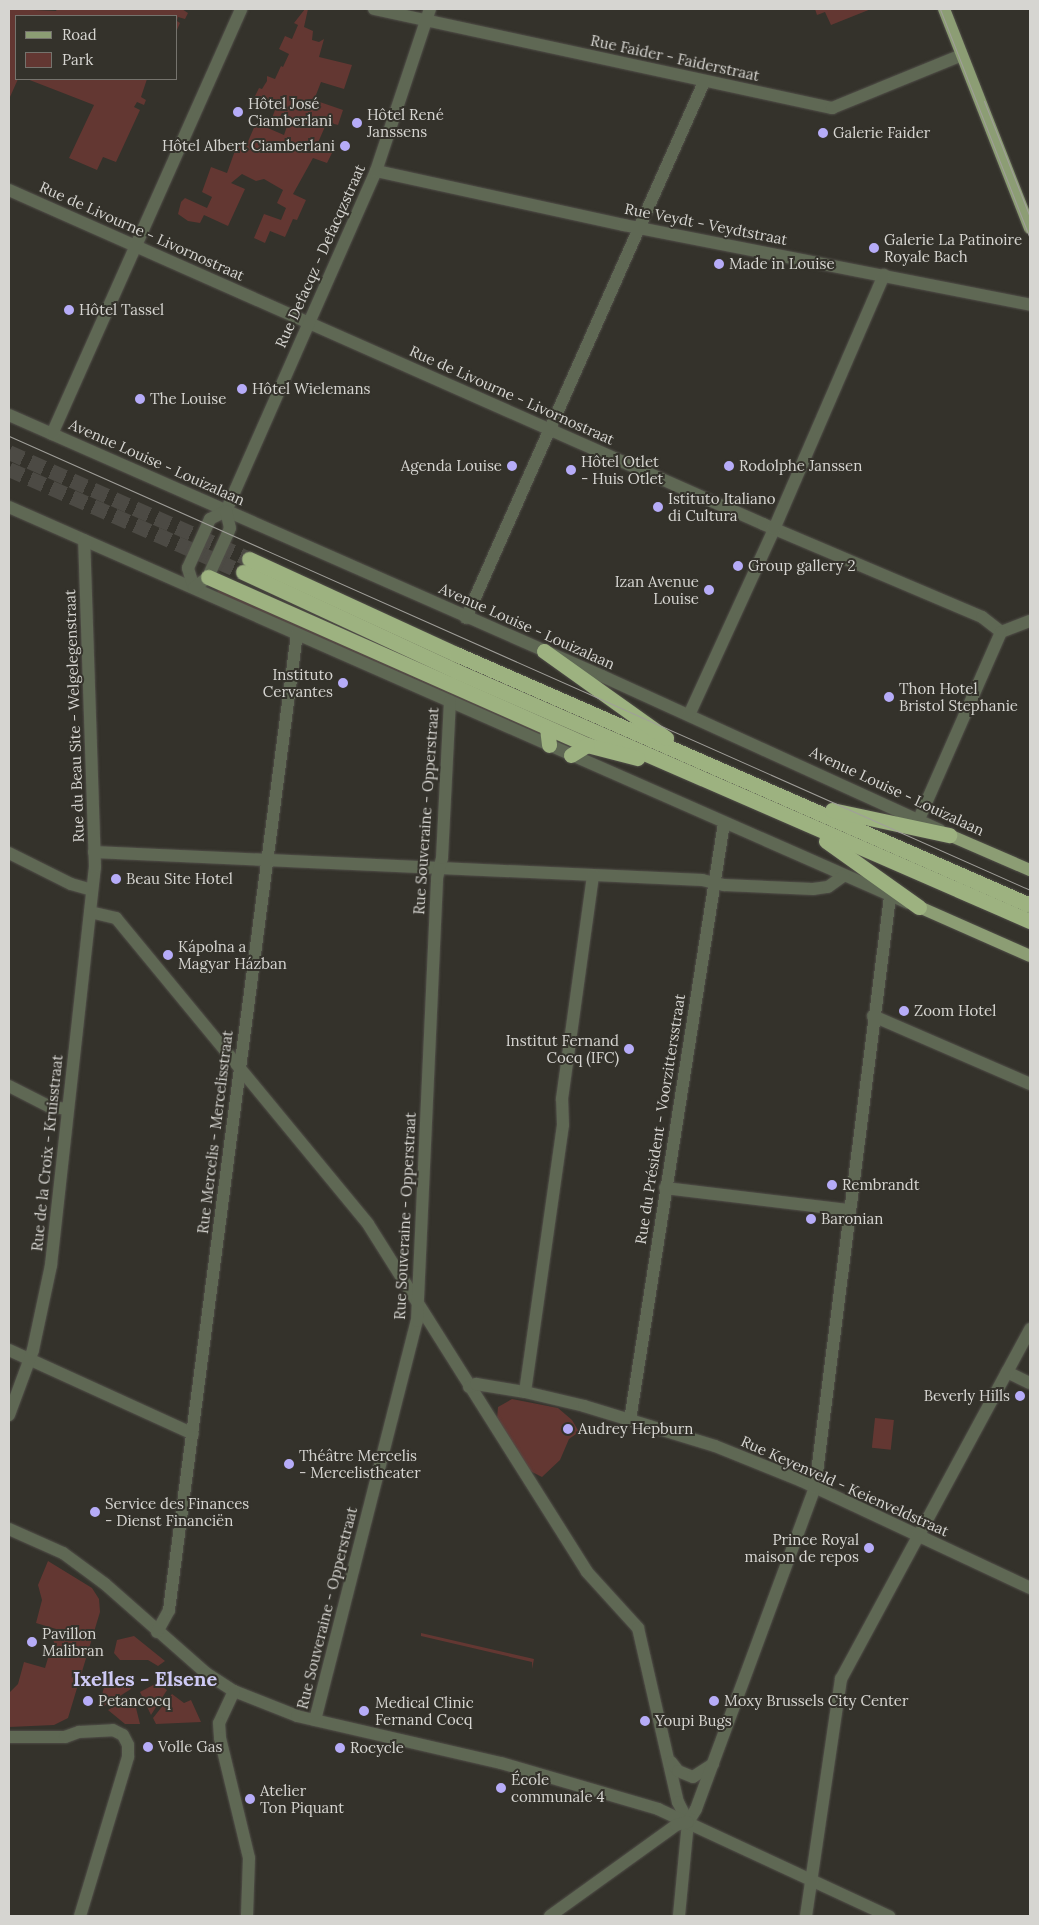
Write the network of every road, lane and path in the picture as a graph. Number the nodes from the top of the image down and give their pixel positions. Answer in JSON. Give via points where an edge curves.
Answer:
{"nodes":[{"id":1,"x":241,"y":9,"type":"edge"},
{"id":2,"x":374,"y":9,"type":"edge"},
{"id":3,"x":944,"y":9,"type":"edge"},
{"id":4,"x":428,"y":15,"type":"edge"},
{"id":5,"x":962,"y":55,"type":"junction"},
{"id":6,"x":704,"y":82,"type":"junction"},
{"id":7,"x":376,"y":171,"type":"junction"},
{"id":8,"x":9,"y":190,"type":"edge"},
{"id":9,"x":639,"y":227,"type":"junction"},
{"id":10,"x":1030,"y":228,"type":"edge"},
{"id":11,"x":134,"y":246,"type":"junction"},
{"id":12,"x":884,"y":275,"type":"junction"},
{"id":13,"x":1030,"y":305,"type":"edge"},
{"id":14,"x":309,"y":322,"type":"junction"},
{"id":15,"x":9,"y":414,"type":"edge"},
{"id":16,"x":551,"y":430,"type":"junction"},
{"id":17,"x":52,"y":434,"type":"junction"},
{"id":18,"x":9,"y":508,"type":"edge"},
{"id":19,"x":226,"y":512,"type":"junction"},
{"id":20,"x":774,"y":529,"type":"junction"},
{"id":21,"x":84,"y":540,"type":"junction"},
{"id":22,"x":188,"y":568,"type":"junction"},
{"id":23,"x":208,"y":577,"type":"junction"},
{"id":24,"x":194,"y":588,"type":"junction"},
{"id":25,"x":466,"y":618,"type":"junction"},
{"id":26,"x":1030,"y":621,"type":"edge"},
{"id":27,"x":1001,"y":632,"type":"junction"},
{"id":28,"x":296,"y":634,"type":"junction"},
{"id":29,"x":544,"y":651,"type":"junction"},
{"id":30,"x":450,"y":701,"type":"junction"},
{"id":31,"x":689,"y":715,"type":"junction"},
{"id":32,"x":546,"y":728,"type":"junction"},
{"id":33,"x":587,"y":745,"type":"junction"},
{"id":34,"x":549,"y":746,"type":"junction"},
{"id":35,"x":686,"y":752,"type":"junction"},
{"id":36,"x":571,"y":755,"type":"junction"},
{"id":37,"x":678,"y":767,"type":"junction"},
{"id":38,"x":797,"y":801,"type":"junction"},
{"id":39,"x":792,"y":818,"type":"junction"},
{"id":40,"x":919,"y":818,"type":"junction"},
{"id":41,"x":724,"y":823,"type":"junction"},
{"id":42,"x":949,"y":835,"type":"junction"},
{"id":43,"x":94,"y":852,"type":"junction"},
{"id":44,"x":9,"y":853,"type":"edge"},
{"id":45,"x":265,"y":859,"type":"junction"},
{"id":46,"x":440,"y":868,"type":"junction"},
{"id":47,"x":1030,"y":870,"type":"edge"},
{"id":48,"x":593,"y":875,"type":"junction"},
{"id":49,"x":843,"y":876,"type":"junction"},
{"id":50,"x":714,"y":882,"type":"junction"},
{"id":51,"x":92,"y":890,"type":"junction"},
{"id":52,"x":890,"y":897,"type":"junction"},
{"id":53,"x":1030,"y":905,"type":"edge"},
{"id":54,"x":919,"y":906,"type":"junction"},
{"id":55,"x":90,"y":912,"type":"junction"},
{"id":56,"x":1030,"y":921,"type":"edge"},
{"id":57,"x":1030,"y":956,"type":"edge"},
{"id":58,"x":873,"y":1016,"type":"junction"},
{"id":59,"x":239,"y":1069,"type":"junction"},
{"id":60,"x":1030,"y":1084,"type":"edge"},
{"id":61,"x":9,"y":1086,"type":"edge"},
{"id":62,"x":68,"y":1109,"type":"junction"},
{"id":63,"x":665,"y":1188,"type":"junction"},
{"id":64,"x":848,"y":1210,"type":"junction"},
{"id":65,"x":417,"y":1304,"type":"junction"},
{"id":66,"x":1030,"y":1329,"type":"edge"},
{"id":67,"x":9,"y":1350,"type":"edge"},
{"id":68,"x":30,"y":1359,"type":"junction"},
{"id":69,"x":1007,"y":1372,"type":"junction"},
{"id":70,"x":1030,"y":1383,"type":"edge"},
{"id":71,"x":468,"y":1387,"type":"junction"},
{"id":72,"x":525,"y":1392,"type":"junction"},
{"id":73,"x":9,"y":1415,"type":"edge"},
{"id":74,"x":630,"y":1420,"type":"junction"},
{"id":75,"x":193,"y":1434,"type":"junction"},
{"id":76,"x":814,"y":1488,"type":"junction"},
{"id":77,"x":9,"y":1529,"type":"edge"},
{"id":78,"x":918,"y":1536,"type":"junction"},
{"id":79,"x":1030,"y":1588,"type":"edge"},
{"id":80,"x":157,"y":1632,"type":"junction"},
{"id":81,"x":234,"y":1691,"type":"junction"},
{"id":82,"x":314,"y":1720,"type":"junction"},
{"id":83,"x":9,"y":1737,"type":"edge"},
{"id":84,"x":671,"y":1762,"type":"junction"},
{"id":85,"x":713,"y":1764,"type":"junction"},
{"id":86,"x":688,"y":1822,"type":"junction"},
{"id":87,"x":812,"y":1881,"type":"junction"},
{"id":88,"x":80,"y":1916,"type":"edge"},
{"id":89,"x":248,"y":1916,"type":"edge"},
{"id":90,"x":550,"y":1916,"type":"edge"},
{"id":91,"x":679,"y":1916,"type":"edge"},
{"id":92,"x":806,"y":1916,"type":"edge"},
{"id":93,"x":888,"y":1916,"type":"edge"}],
"edges":[{"from":1,"to":11,"type":"street"},
{"from":2,"to":4,"type":"street","name":"Rue Faider - Faiderstraat"},
{"from":3,"to":5,"type":"main road"},
{"from":4,"to":6,"type":"street","name":"Rue Faider - Faiderstraat"},
{"from":4,"to":7,"type":"street","name":"Rue Defacqz - Defacqzstraat"},
{"from":5,"to":6,"type":"street","name":"Rue Faider - Faiderstraat","via":[[832,108]]},
{"from":5,"to":10,"type":"main road"},
{"from":6,"to":9,"type":"street"},
{"from":7,"to":9,"type":"street","name":"Rue Veydt - Veydtstraat"},
{"from":7,"to":14,"type":"street","name":"Rue Defacqz - Defacqzstraat"},
{"from":8,"to":11,"type":"street","name":"Rue de Livourne - Livornostraat"},
{"from":9,"to":12,"type":"street","name":"Rue Veydt - Veydtstraat"},
{"from":9,"to":16,"type":"street"},
{"from":11,"to":14,"type":"street","name":"Rue de Livourne - Livornostraat"},
{"from":11,"to":17,"type":"street"},
{"from":12,"to":13,"type":"street","name":"Rue Veydt - Veydtstraat"},
{"from":12,"to":20,"type":"street"},
{"from":14,"to":16,"type":"street","name":"Rue de Livourne - Livornostraat"},
{"from":14,"to":19,"type":"street","name":"Rue Defacqz - Defacqzstraat"},
{"from":15,"to":17,"type":"street","name":"Avenue Louise - Louizalaan"},
{"from":16,"to":20,"type":"street","name":"Rue de Livourne - Livornostraat"},
{"from":16,"to":25,"type":"street"},
{"from":17,"to":19,"type":"street","name":"Avenue Louise - Louizalaan"},
{"from":18,"to":21,"type":"street"},
{"from":19,"to":22,"type":"street","via":[[210,519]]},
{"from":19,"to":23,"type":"street","via":[[230,528]]},
{"from":19,"to":25,"type":"street","name":"Avenue Louise - Louizalaan"},
{"from":20,"to":27,"type":"street","name":"Rue de Livourne - Livornostraat","via":[[982,617]]},
{"from":20,"to":31,"type":"street"},
{"from":21,"to":24,"type":"street"},
{"from":21,"to":43,"type":"street","name":"Rue du Beau Site - Welgelegenstraat"},
{"from":22,"to":23,"type":"street"},
{"from":22,"to":24,"type":"street"},
{"from":23,"to":24,"type":"street"},
{"from":23,"to":32,"type":"highway"},
{"from":24,"to":28,"type":"street"},
{"from":25,"to":29,"type":"street","name":"Avenue Louise - Louizalaan"},
{"from":26,"to":27,"type":"street"},
{"from":27,"to":40,"type":"street"},
{"from":28,"to":30,"type":"street"},
{"from":28,"to":45,"type":"street","name":"Rue Mercelis - Mercelisstraat"},
{"from":29,"to":31,"type":"street","name":"Avenue Louise - Louizalaan"},
{"from":29,"to":35,"type":"highway"},
{"from":30,"to":34,"type":"street"},
{"from":30,"to":46,"type":"street","name":"Rue Souveraine - Opperstraat"},
{"from":31,"to":40,"type":"street","name":"Avenue Louise - Louizalaan"},
{"from":32,"to":33,"type":"highway"},
{"from":32,"to":34,"type":"highway"},
{"from":33,"to":36,"type":"highway"},
{"from":33,"to":37,"type":"highway"},
{"from":34,"to":36,"type":"street"},
{"from":35,"to":37,"type":"highway","via":[[246,565],[456,671]]},
{"from":35,"to":38,"type":"highway"},
{"from":36,"to":41,"type":"street"},
{"from":37,"to":39,"type":"highway"},
{"from":38,"to":42,"type":"highway"},
{"from":38,"to":53,"type":"highway"},
{"from":39,"to":54,"type":"highway"},
{"from":39,"to":56,"type":"highway"},
{"from":40,"to":42,"type":"street","name":"Avenue Louise - Louizalaan"},
{"from":41,"to":49,"type":"street"},
{"from":41,"to":50,"type":"street","name":"Rue du Président - Voorzittersstraat"},
{"from":42,"to":47,"type":"main road","name":"Avenue Louise - Louizalaan"},
{"from":43,"to":45,"type":"street"},
{"from":43,"to":51,"type":"street","name":"Rue du Beau Site - Welgelegenstraat"},
{"from":44,"to":51,"type":"street","via":[[71,884]]},
{"from":45,"to":46,"type":"street"},
{"from":45,"to":59,"type":"street","name":"Rue Mercelis - Mercelisstraat"},
{"from":46,"to":48,"type":"street"},
{"from":46,"to":65,"type":"street","name":"Rue Souveraine - Opperstraat"},
{"from":48,"to":50,"type":"street"},
{"from":48,"to":72,"type":"street","via":[[562,1099],[563,1126]]},
{"from":49,"to":50,"type":"street","via":[[828,887],[813,889]]},
{"from":49,"to":52,"type":"street"},
{"from":50,"to":63,"type":"street","name":"Rue du Président - Voorzittersstraat"},
{"from":51,"to":55,"type":"street","name":"Rue de la Croix - Kruisstraat"},
{"from":52,"to":54,"type":"street"},
{"from":52,"to":58,"type":"street"},
{"from":54,"to":57,"type":"main road"},
{"from":55,"to":59,"type":"street","via":[[116,918]]},
{"from":55,"to":62,"type":"street","name":"Rue de la Croix - Kruisstraat"},
{"from":58,"to":60,"type":"street"},
{"from":58,"to":64,"type":"street"},
{"from":59,"to":65,"type":"street","via":[[368,1224]]},
{"from":59,"to":75,"type":"street","name":"Rue Mercelis - Mercelisstraat"},
{"from":61,"to":62,"type":"street","via":[[50,1106]]},
{"from":62,"to":68,"type":"street","name":"Rue de la Croix - Kruisstraat","via":[[51,1265]]},
{"from":63,"to":64,"type":"street"},
{"from":63,"to":74,"type":"street","name":"Rue du Président - Voorzittersstraat"},
{"from":64,"to":76,"type":"street"},
{"from":65,"to":71,"type":"street"},
{"from":65,"to":82,"type":"street","name":"Rue Souveraine - Opperstraat","via":[[417,1321]]},
{"from":66,"to":69,"type":"street"},
{"from":67,"to":68,"type":"street"},
{"from":68,"to":73,"type":"street","name":"Rue de la Croix - Kruisstraat"},
{"from":68,"to":75,"type":"street"},
{"from":69,"to":70,"type":"street"},
{"from":69,"to":78,"type":"street"},
{"from":71,"to":72,"type":"street","name":"Rue Keyenveld - Keienveldstraat","via":[[476,1384]]},
{"from":71,"to":84,"type":"street","via":[[588,1572],[638,1628]]},
{"from":72,"to":74,"type":"street","name":"Rue Keyenveld - Keienveldstraat"},
{"from":74,"to":76,"type":"street","name":"Rue Keyenveld - Keienveldstraat","via":[[715,1446]]},
{"from":75,"to":80,"type":"street","name":"Rue Mercelis - Mercelisstraat","via":[[169,1610]]},
{"from":76,"to":78,"type":"street","name":"Rue Keyenveld - Keienveldstraat"},
{"from":76,"to":85,"type":"street"},
{"from":77,"to":80,"type":"street","via":[[63,1553],[105,1584]]},
{"from":78,"to":79,"type":"street","name":"Rue Keyenveld - Keienveldstraat"},
{"from":78,"to":87,"type":"street","via":[[840,1678]]},
{"from":80,"to":81,"type":"street"},
{"from":81,"to":82,"type":"street"},
{"from":81,"to":89,"type":"street","via":[[219,1722],[249,1858]]},
{"from":82,"to":86,"type":"street","via":[[510,1766],[658,1809]]},
{"from":83,"to":88,"type":"street","via":[[65,1737],[79,1732],[113,1730],[123,1735],[128,1745],[128,1756]]},
{"from":84,"to":85,"type":"street","via":[[678,1771],[693,1777]]},
{"from":84,"to":86,"type":"street","via":[[678,1802]]},
{"from":85,"to":86,"type":"street"},
{"from":86,"to":87,"type":"street"},
{"from":86,"to":90,"type":"street","via":[[676,1825]]},
{"from":86,"to":91,"type":"street"},
{"from":87,"to":92,"type":"street"},
{"from":87,"to":93,"type":"street"}]}
